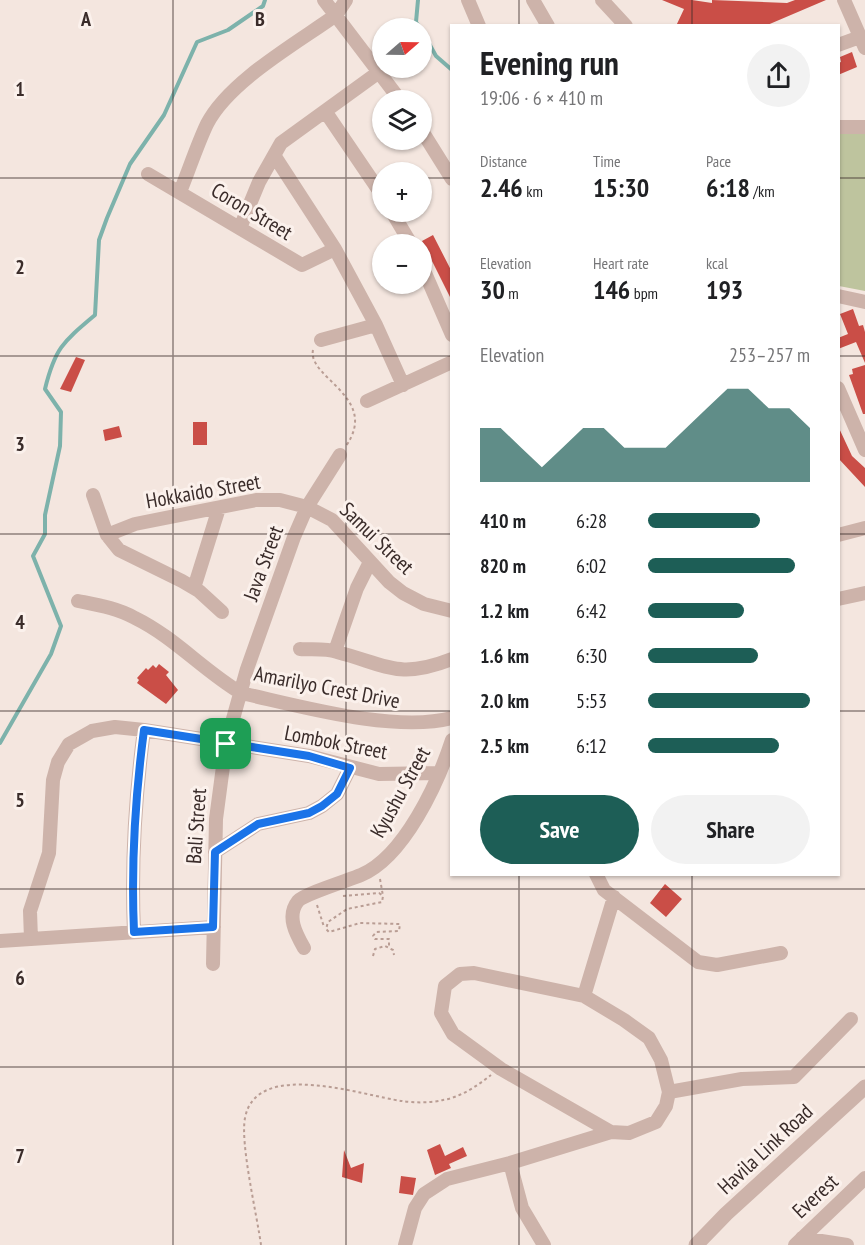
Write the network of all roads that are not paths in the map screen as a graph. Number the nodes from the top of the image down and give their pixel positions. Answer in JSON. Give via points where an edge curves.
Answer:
{"nodes":[{"id":1,"x":324,"y":0,"type":"edge"},
{"id":2,"x":346,"y":0,"type":"edge"},
{"id":3,"x":468,"y":0,"type":"edge"},
{"id":4,"x":533,"y":0,"type":"edge"},
{"id":5,"x":602,"y":0,"type":"edge"},
{"id":6,"x":844,"y":0,"type":"edge"},
{"id":7,"x":336,"y":15,"type":"junction"},
{"id":8,"x":478,"y":24,"type":"edge"},
{"id":9,"x":547,"y":24,"type":"edge"},
{"id":10,"x":624,"y":24,"type":"edge"},
{"id":11,"x":863,"y":42,"type":"edge"},
{"id":12,"x":840,"y":45,"type":"edge"},
{"id":13,"x":372,"y":63,"type":"edge"},
{"id":14,"x":372,"y":77,"type":"edge"},
{"id":15,"x":325,"y":111,"type":"junction"},
{"id":16,"x":840,"y":127,"type":"edge"},
{"id":17,"x":865,"y":127,"type":"edge"},
{"id":18,"x":432,"y":147,"type":"edge"},
{"id":19,"x":274,"y":154,"type":"junction"},
{"id":20,"x":148,"y":174,"type":"dead end"},
{"id":21,"x":450,"y":176,"type":"edge"},
{"id":22,"x":372,"y":180,"type":"edge"},
{"id":23,"x":180,"y":192,"type":"junction"},
{"id":24,"x":240,"y":228,"type":"junction"},
{"id":25,"x":335,"y":249,"type":"junction"},
{"id":26,"x":432,"y":289,"type":"edge"},
{"id":27,"x":840,"y":296,"type":"edge"},
{"id":28,"x":865,"y":302,"type":"edge"},
{"id":29,"x":375,"y":325,"type":"junction"},
{"id":30,"x":450,"y":330,"type":"edge"},
{"id":31,"x":321,"y":340,"type":"road end"},
{"id":32,"x":450,"y":363,"type":"edge"},
{"id":33,"x":404,"y":385,"type":"junction"},
{"id":34,"x":840,"y":393,"type":"edge"},
{"id":35,"x":367,"y":401,"type":"dead end"},
{"id":36,"x":865,"y":450,"type":"edge"},
{"id":37,"x":340,"y":455,"type":"road end"},
{"id":38,"x":93,"y":495,"type":"dead end"},
{"id":39,"x":307,"y":507,"type":"junction"},
{"id":40,"x":219,"y":508,"type":"junction"},
{"id":41,"x":865,"y":528,"type":"edge"},
{"id":42,"x":840,"y":534,"type":"edge"},
{"id":43,"x":107,"y":535,"type":"junction"},
{"id":44,"x":370,"y":562,"type":"junction"},
{"id":45,"x":194,"y":588,"type":"junction"},
{"id":46,"x":865,"y":593,"type":"edge"},
{"id":47,"x":840,"y":599,"type":"edge"},
{"id":48,"x":78,"y":601,"type":"dead end"},
{"id":49,"x":450,"y":610,"type":"edge"},
{"id":50,"x":222,"y":612,"type":"dead end"},
{"id":51,"x":300,"y":649,"type":"dead end"},
{"id":52,"x":335,"y":651,"type":"junction"},
{"id":53,"x":450,"y":660,"type":"edge"},
{"id":54,"x":241,"y":693,"type":"junction"},
{"id":55,"x":450,"y":718,"type":"edge"},
{"id":56,"x":144,"y":730,"type":"junction"},
{"id":57,"x":226,"y":744,"type":"junction"},
{"id":58,"x":450,"y":745,"type":"edge"},
{"id":59,"x":350,"y":768,"type":"junction"},
{"id":60,"x":438,"y":773,"type":"junction"},
{"id":61,"x":215,"y":852,"type":"junction"},
{"id":62,"x":597,"y":876,"type":"edge"},
{"id":63,"x":614,"y":897,"type":"junction"},
{"id":64,"x":213,"y":927,"type":"junction"},
{"id":65,"x":134,"y":932,"type":"junction"},
{"id":66,"x":31,"y":939,"type":"junction"},
{"id":67,"x":0,"y":941,"type":"edge"},
{"id":68,"x":304,"y":948,"type":"dead end"},
{"id":69,"x":781,"y":953,"type":"dead end"},
{"id":70,"x":213,"y":964,"type":"dead end"},
{"id":71,"x":584,"y":996,"type":"junction"},
{"id":72,"x":851,"y":1019,"type":"dead end"},
{"id":73,"x":865,"y":1087,"type":"edge"},
{"id":74,"x":669,"y":1092,"type":"junction"},
{"id":75,"x":611,"y":1132,"type":"junction"},
{"id":76,"x":510,"y":1163,"type":"junction"},
{"id":77,"x":865,"y":1178,"type":"edge"},
{"id":78,"x":798,"y":1242,"type":"edge"},
{"id":79,"x":405,"y":1245,"type":"edge"},
{"id":80,"x":544,"y":1245,"type":"edge"},
{"id":81,"x":696,"y":1245,"type":"edge"},
{"id":82,"x":847,"y":1245,"type":"edge"}],
"edges":[{"from":1,"to":7,"type":"street"},
{"from":2,"to":7,"type":"street"},
{"from":3,"to":8,"type":"street"},
{"from":4,"to":9,"type":"street"},
{"from":5,"to":10,"type":"street"},
{"from":6,"to":11,"type":"street"},
{"from":7,"to":13,"type":"street"},
{"from":7,"to":23,"type":"street","via":[[237,86],[222,102],[208,123]]},
{"from":11,"to":12,"type":"street"},
{"from":14,"to":15,"type":"street"},
{"from":15,"to":19,"type":"street","via":[[281,143]]},
{"from":15,"to":22,"type":"street"},
{"from":16,"to":17,"type":"street"},
{"from":18,"to":21,"type":"street"},
{"from":19,"to":24,"type":"street"},
{"from":19,"to":25,"type":"street"},
{"from":20,"to":23,"type":"street","name":"Coron Street"},
{"from":23,"to":24,"type":"street","name":"Coron Street"},
{"from":24,"to":25,"type":"street","name":"Coron Street","via":[[302,265]]},
{"from":25,"to":29,"type":"street"},
{"from":26,"to":30,"type":"street"},
{"from":27,"to":28,"type":"street"},
{"from":29,"to":31,"type":"street"},
{"from":29,"to":33,"type":"street"},
{"from":32,"to":33,"type":"street"},
{"from":33,"to":35,"type":"street"},
{"from":34,"to":36,"type":"street"},
{"from":37,"to":39,"type":"street","name":"Java Street"},
{"from":38,"to":43,"type":"street"},
{"from":39,"to":40,"type":"street","name":"Hokkaido Street","via":[[280,500],[256,500]]},
{"from":39,"to":44,"type":"street","name":"Samui Street","via":[[332,520]]},
{"from":39,"to":54,"type":"street","name":"Java Street"},
{"from":40,"to":43,"type":"street","name":"Hokkaido Street","via":[[135,524]]},
{"from":40,"to":45,"type":"street"},
{"from":41,"to":42,"type":"street"},
{"from":43,"to":45,"type":"street","via":[[119,550]]},
{"from":44,"to":49,"type":"street","name":"Samui Street","via":[[403,593]]},
{"from":44,"to":52,"type":"street"},
{"from":45,"to":50,"type":"street"},
{"from":46,"to":47,"type":"street"},
{"from":48,"to":54,"type":"street","name":"Amarilyo Crest Drive","via":[[110,607],[135,618],[166,636]]},
{"from":51,"to":52,"type":"street"},
{"from":52,"to":53,"type":"street","via":[[398,670],[429,667]]},
{"from":54,"to":55,"type":"street","name":"Amarilyo Crest Drive","via":[[396,722],[434,722]]},
{"from":54,"to":57,"type":"street","name":"Bali Street"},
{"from":56,"to":57,"type":"street","name":"Lombok Street"},
{"from":56,"to":65,"type":"street","via":[[134,801]]},
{"from":56,"to":66,"type":"street","name":"Lombok Street","via":[[115,727],[92,731],[69,744],[58,762],[53,780],[48,853],[30,911]]},
{"from":57,"to":59,"type":"street","name":"Lombok Street","via":[[309,756]]},
{"from":57,"to":61,"type":"street","name":"Bali Street"},
{"from":58,"to":60,"type":"street","name":"Kyushu Street"},
{"from":59,"to":60,"type":"street","name":"Lombok Street","via":[[379,774]]},
{"from":59,"to":61,"type":"street","via":[[337,794],[322,806],[309,813],[258,824]]},
{"from":60,"to":68,"type":"street","name":"Kyushu Street","via":[[394,852],[365,874],[299,899],[293,910],[294,930]]},
{"from":61,"to":64,"type":"street","name":"Bali Street"},
{"from":62,"to":63,"type":"street","via":[[604,890]]},
{"from":63,"to":69,"type":"street","via":[[698,962],[717,965]]},
{"from":63,"to":71,"type":"street"},
{"from":64,"to":65,"type":"street"},
{"from":64,"to":70,"type":"street","name":"Bali Street"},
{"from":65,"to":66,"type":"street"},
{"from":66,"to":67,"type":"street"},
{"from":71,"to":74,"type":"street","via":[[649,1038],[662,1060]]},
{"from":71,"to":75,"type":"street","via":[[474,973],[460,974],[446,986],[441,1012],[453,1034],[501,1068]]},
{"from":72,"to":74,"type":"street","via":[[794,1077],[742,1079]]},
{"from":73,"to":81,"type":"street","name":"Havila Link Road"},
{"from":74,"to":75,"type":"street","via":[[656,1122],[629,1133]]},
{"from":75,"to":76,"type":"street"},
{"from":76,"to":79,"type":"street","via":[[447,1179],[424,1194],[408,1224]]},
{"from":76,"to":80,"type":"street","via":[[522,1208]]},
{"from":77,"to":78,"type":"street","name":"Everest"},
{"from":78,"to":82,"type":"street"}]}
